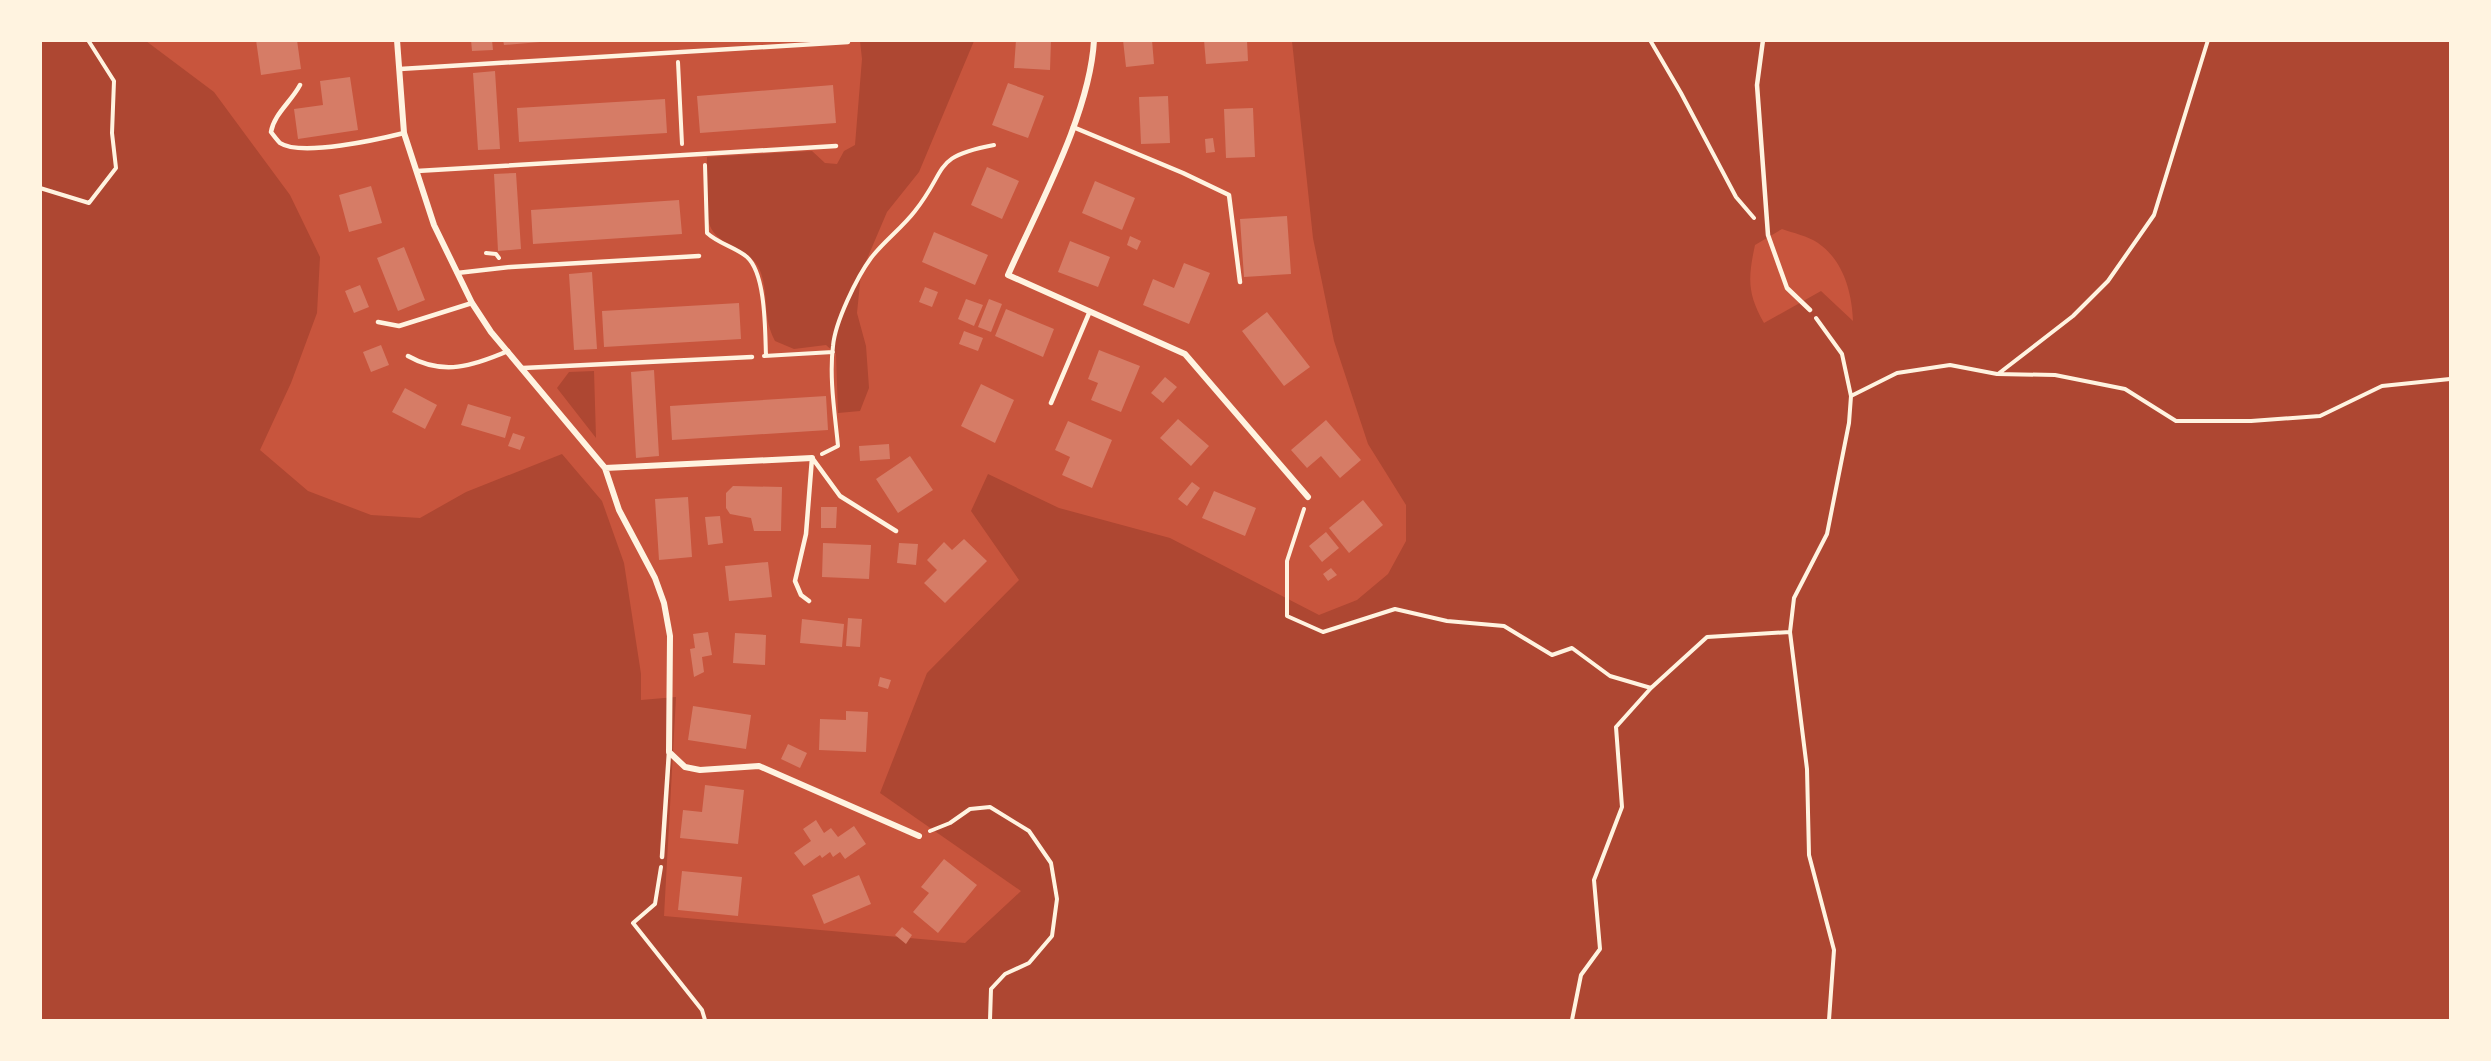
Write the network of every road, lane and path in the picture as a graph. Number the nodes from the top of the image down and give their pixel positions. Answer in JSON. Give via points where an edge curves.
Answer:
{"nodes":[{"id":1,"x":88,"y":40,"type":"edge"},
{"id":2,"x":397,"y":40,"type":"edge"},
{"id":3,"x":1094,"y":40,"type":"edge"},
{"id":4,"x":1650,"y":40,"type":"edge"},
{"id":5,"x":1762,"y":40,"type":"edge"},
{"id":6,"x":2208,"y":40,"type":"edge"},
{"id":7,"x":848,"y":42,"type":"dead end"},
{"id":8,"x":677,"y":54,"type":"junction"},
{"id":9,"x":400,"y":69,"type":"junction"},
{"id":10,"x":300,"y":85,"type":"dead end"},
{"id":11,"x":1073,"y":128,"type":"junction"},
{"id":12,"x":404,"y":133,"type":"junction"},
{"id":13,"x":994,"y":144,"type":"dead end"},
{"id":14,"x":836,"y":146,"type":"dead end"},
{"id":15,"x":704,"y":153,"type":"junction"},
{"id":16,"x":683,"y":154,"type":"junction"},
{"id":17,"x":417,"y":171,"type":"junction"},
{"id":18,"x":40,"y":188,"type":"edge"},
{"id":19,"x":1768,"y":235,"type":"junction"},
{"id":20,"x":699,"y":256,"type":"dead end"},
{"id":21,"x":457,"y":273,"type":"junction"},
{"id":22,"x":1240,"y":282,"type":"dead end"},
{"id":23,"x":472,"y":303,"type":"junction"},
{"id":24,"x":1090,"y":310,"type":"junction"},
{"id":25,"x":1810,"y":310,"type":"joint"},
{"id":26,"x":378,"y":322,"type":"dead end"},
{"id":27,"x":508,"y":351,"type":"junction"},
{"id":28,"x":832,"y":352,"type":"junction"},
{"id":29,"x":408,"y":356,"type":"dead end"},
{"id":30,"x":766,"y":356,"type":"junction"},
{"id":31,"x":752,"y":357,"type":"joint"},
{"id":32,"x":523,"y":368,"type":"junction"},
{"id":33,"x":1997,"y":375,"type":"junction"},
{"id":34,"x":2451,"y":379,"type":"edge"},
{"id":35,"x":1851,"y":396,"type":"junction"},
{"id":36,"x":1051,"y":403,"type":"dead end"},
{"id":37,"x":812,"y":458,"type":"junction"},
{"id":38,"x":605,"y":468,"type":"junction"},
{"id":39,"x":1308,"y":497,"type":"joint"},
{"id":40,"x":896,"y":531,"type":"dead end"},
{"id":41,"x":809,"y":601,"type":"dead end"},
{"id":42,"x":1790,"y":632,"type":"junction"},
{"id":43,"x":1651,"y":688,"type":"junction"},
{"id":44,"x":669,"y":752,"type":"junction"},
{"id":45,"x":919,"y":836,"type":"joint"},
{"id":46,"x":662,"y":858,"type":"joint"},
{"id":47,"x":705,"y":1020,"type":"edge"},
{"id":48,"x":990,"y":1020,"type":"edge"},
{"id":49,"x":1572,"y":1020,"type":"edge"},
{"id":50,"x":1829,"y":1020,"type":"edge"}],
"edges":[{"from":1,"to":18,"type":"path","via":[[114,81],[112,133],[116,168],[89,203]]},
{"from":2,"to":9,"type":"street"},
{"from":3,"to":11,"type":"street","via":[[1089,76]]},
{"from":4,"to":19,"type":"path","via":[[1736,196]]},
{"from":5,"to":19,"type":"lane","via":[[1757,85]]},
{"from":6,"to":33,"type":"path","via":[[2154,215],[2108,281],[2073,316]]},
{"from":7,"to":8,"type":"lane"},
{"from":8,"to":9,"type":"lane"},
{"from":8,"to":16,"type":"path"},
{"from":9,"to":12,"type":"street"},
{"from":10,"to":12,"type":"lane","via":[[291,102],[273,120],[271,132],[281,144],[348,146]]},
{"from":11,"to":22,"type":"lane","via":[[1229,195]]},
{"from":11,"to":24,"type":"street","via":[[1008,275]]},
{"from":12,"to":17,"type":"street"},
{"from":13,"to":28,"type":"path","via":[[952,156],[941,167],[913,214],[885,241],[864,270],[843,314]]},
{"from":14,"to":15,"type":"lane"},
{"from":15,"to":16,"type":"lane"},
{"from":15,"to":30,"type":"path","via":[[707,233],[746,256],[755,268]]},
{"from":16,"to":17,"type":"lane"},
{"from":17,"to":21,"type":"street","via":[[434,225]]},
{"from":19,"to":25,"type":"lane","via":[[1787,288]]},
{"from":20,"to":21,"type":"lane"},
{"from":21,"to":23,"type":"street"},
{"from":23,"to":26,"type":"lane","via":[[399,326]]},
{"from":23,"to":27,"type":"street"},
{"from":24,"to":36,"type":"lane"},
{"from":24,"to":39,"type":"street","via":[[1185,354]]},
{"from":25,"to":35,"type":"path","via":[[1842,354]]},
{"from":27,"to":29,"type":"lane","via":[[462,366],[437,368]]},
{"from":27,"to":32,"type":"street"},
{"from":28,"to":30,"type":"path"},
{"from":28,"to":37,"type":"path","via":[[838,446]]},
{"from":30,"to":31,"type":"path"},
{"from":31,"to":32,"type":"lane"},
{"from":32,"to":38,"type":"street"},
{"from":33,"to":34,"type":"path","via":[[2055,375],[2125,388],[2176,421],[2251,422],[2320,416],[2382,386]]},
{"from":33,"to":35,"type":"path","via":[[1950,365],[1907,371]]},
{"from":35,"to":42,"type":"path","via":[[1827,534],[1794,598]]},
{"from":37,"to":38,"type":"street"},
{"from":37,"to":40,"type":"lane","via":[[840,496]]},
{"from":37,"to":41,"type":"lane","via":[[806,534],[795,581],[801,595]]},
{"from":38,"to":44,"type":"street","via":[[619,510],[664,603],[670,636]]},
{"from":39,"to":43,"type":"path","via":[[1287,561],[1287,616],[1323,632],[1395,609],[1447,621],[1504,626],[1552,655],[1572,648],[1610,675]]},
{"from":42,"to":43,"type":"path","via":[[1707,637]]},
{"from":42,"to":50,"type":"path","via":[[1808,770],[1809,855],[1834,950]]},
{"from":43,"to":49,"type":"path","via":[[1616,727],[1622,807],[1594,880],[1600,949],[1581,975]]},
{"from":44,"to":45,"type":"street","via":[[686,767],[700,770],[759,766]]},
{"from":44,"to":46,"type":"lane"},
{"from":45,"to":48,"type":"path","via":[[950,823],[970,809],[990,807],[1029,831],[1051,863],[1057,899],[1052,936],[1029,963],[1005,974],[991,989]]},
{"from":46,"to":47,"type":"path","via":[[655,904],[633,923],[702,1010]]}]}
